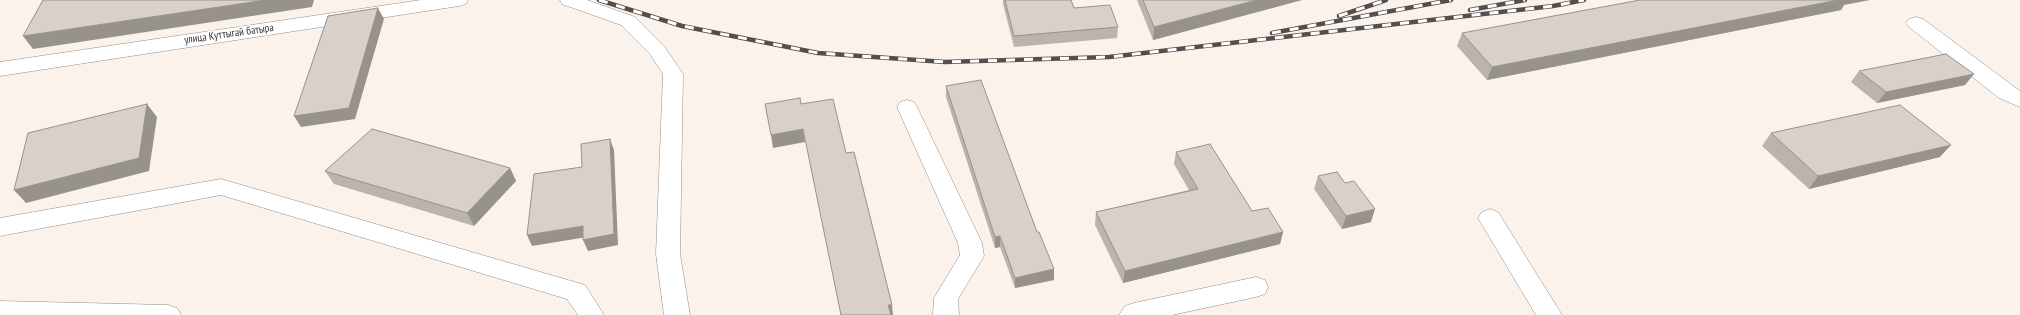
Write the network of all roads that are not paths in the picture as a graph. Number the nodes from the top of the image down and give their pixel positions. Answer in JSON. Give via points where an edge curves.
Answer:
{"nodes":[{"id":1,"x":459,"y":0,"type":"edge"},
{"id":2,"x":569,"y":0,"type":"edge"},
{"id":3,"x":1916,"y":23,"type":"dead end"},
{"id":4,"x":0,"y":69,"type":"edge"},
{"id":5,"x":2020,"y":100,"type":"edge"},
{"id":6,"x":907,"y":107,"type":"dead end"},
{"id":7,"x":1490,"y":218,"type":"dead end"},
{"id":8,"x":0,"y":227,"type":"edge"},
{"id":9,"x":1256,"y":288,"type":"dead end"},
{"id":10,"x":0,"y":311,"type":"edge"},
{"id":11,"x":168,"y":315,"type":"edge"},
{"id":12,"x":591,"y":315,"type":"edge"},
{"id":13,"x":678,"y":315,"type":"edge"},
{"id":14,"x":946,"y":315,"type":"edge"},
{"id":15,"x":1132,"y":315,"type":"edge"},
{"id":16,"x":1549,"y":315,"type":"edge"}],
"edges":[{"from":1,"to":4,"type":"street","name":"улица Куттыгай батыра"},
{"from":2,"to":13,"type":"street","via":[[628,21],[657,50],[673,74],[668,254]]},
{"from":3,"to":5,"type":"street","via":[[2006,93]]},
{"from":6,"to":14,"type":"street","via":[[970,243],[972,256],[946,298]]},
{"from":7,"to":16,"type":"street"},
{"from":8,"to":12,"type":"street","via":[[221,187],[576,292]]},
{"from":9,"to":15,"type":"street"},
{"from":10,"to":11,"type":"street"}]}
